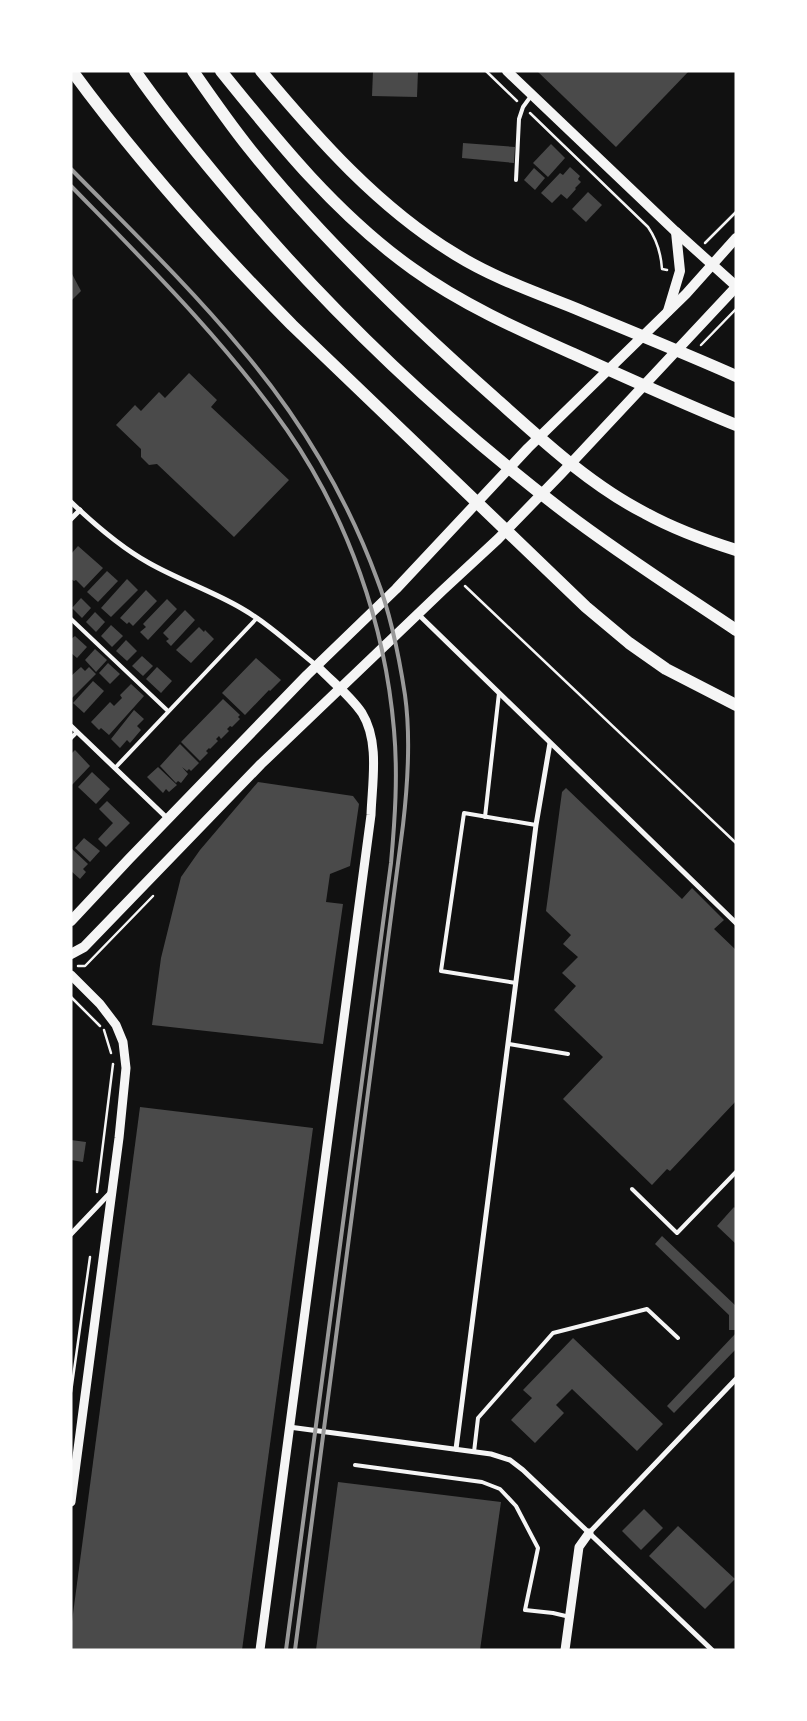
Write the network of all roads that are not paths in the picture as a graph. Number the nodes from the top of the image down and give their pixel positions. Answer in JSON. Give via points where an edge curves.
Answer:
{"nodes":[{"id":1,"x":72,"y":71,"type":"edge"},
{"id":2,"x":136,"y":71,"type":"edge"},
{"id":3,"x":193,"y":71,"type":"edge"},
{"id":4,"x":221,"y":71,"type":"edge"},
{"id":5,"x":261,"y":71,"type":"edge"},
{"id":6,"x":507,"y":71,"type":"edge"},
{"id":7,"x":532,"y":94,"type":"junction"},
{"id":8,"x":516,"y":180,"type":"dead end"},
{"id":9,"x":676,"y":232,"type":"junction"},
{"id":10,"x":736,"y":238,"type":"edge"},
{"id":11,"x":713,"y":265,"type":"junction"},
{"id":12,"x":736,"y":287,"type":"edge"},
{"id":13,"x":667,"y":313,"type":"junction"},
{"id":14,"x":701,"y":360,"type":"junction"},
{"id":15,"x":736,"y":372,"type":"edge"},
{"id":16,"x":736,"y":376,"type":"edge"},
{"id":17,"x":736,"y":425,"type":"edge"},
{"id":18,"x":71,"y":502,"type":"edge"},
{"id":19,"x":80,"y":510,"type":"junction"},
{"id":20,"x":71,"y":519,"type":"edge"},
{"id":21,"x":736,"y":550,"type":"edge"},
{"id":22,"x":417,"y":614,"type":"junction"},
{"id":23,"x":257,"y":618,"type":"junction"},
{"id":24,"x":71,"y":619,"type":"edge"},
{"id":25,"x":736,"y":630,"type":"edge"},
{"id":26,"x":316,"y":666,"type":"junction"},
{"id":27,"x":339,"y":689,"type":"junction"},
{"id":28,"x":499,"y":693,"type":"junction"},
{"id":29,"x":736,"y":705,"type":"edge"},
{"id":30,"x":168,"y":711,"type":"junction"},
{"id":31,"x":71,"y":726,"type":"edge"},
{"id":32,"x":78,"y":732,"type":"junction"},
{"id":33,"x":71,"y":738,"type":"edge"},
{"id":34,"x":550,"y":743,"type":"junction"},
{"id":35,"x":115,"y":768,"type":"junction"},
{"id":36,"x":485,"y":817,"type":"junction"},
{"id":37,"x":168,"y":819,"type":"junction"},
{"id":38,"x":536,"y":826,"type":"junction"},
{"id":39,"x":71,"y":922,"type":"edge"},
{"id":40,"x":736,"y":923,"type":"edge"},
{"id":41,"x":71,"y":954,"type":"edge"},
{"id":42,"x":71,"y":975,"type":"edge"},
{"id":43,"x":516,"y":983,"type":"junction"},
{"id":44,"x":509,"y":1044,"type":"junction"},
{"id":45,"x":568,"y":1054,"type":"dead end"},
{"id":46,"x":736,"y":1172,"type":"edge"},
{"id":47,"x":632,"y":1189,"type":"dead end"},
{"id":48,"x":111,"y":1193,"type":"junction"},
{"id":49,"x":71,"y":1234,"type":"edge"},
{"id":50,"x":678,"y":1338,"type":"dead end"},
{"id":51,"x":736,"y":1379,"type":"edge"},
{"id":52,"x":289,"y":1427,"type":"junction"},
{"id":53,"x":456,"y":1449,"type":"junction"},
{"id":54,"x":474,"y":1452,"type":"junction"},
{"id":55,"x":355,"y":1465,"type":"dead end"},
{"id":56,"x":71,"y":1502,"type":"edge"},
{"id":57,"x":589,"y":1532,"type":"junction"},
{"id":58,"x":570,"y":1617,"type":"junction"},
{"id":59,"x":260,"y":1650,"type":"edge"},
{"id":60,"x":565,"y":1650,"type":"edge"},
{"id":61,"x":712,"y":1650,"type":"edge"}],
"edges":[{"from":1,"to":29,"type":"highway","via":[[146,165],[217,247],[292,325],[525,549],[628,643],[666,669]]},
{"from":2,"to":25,"type":"highway","via":[[199,155],[263,232],[401,374],[562,510]]},
{"from":3,"to":21,"type":"highway","via":[[248,147],[335,244],[409,319],[522,422],[593,480],[643,513]]},
{"from":4,"to":17,"type":"highway","via":[[312,180],[339,207],[420,274],[510,325]]},
{"from":5,"to":14,"type":"highway","via":[[364,183],[428,237],[484,270]]},
{"from":6,"to":7,"type":"main road"},
{"from":7,"to":8,"type":"lane","via":[[519,119]]},
{"from":7,"to":9,"type":"main road"},
{"from":9,"to":11,"type":"main road"},
{"from":9,"to":13,"type":"main road","via":[[680,271]]},
{"from":10,"to":11,"type":"main road"},
{"from":11,"to":12,"type":"main road"},
{"from":11,"to":13,"type":"main road"},
{"from":12,"to":22,"type":"main road","via":[[555,481]]},
{"from":13,"to":26,"type":"main road","via":[[567,408],[396,589]]},
{"from":14,"to":15,"type":"highway"},
{"from":14,"to":16,"type":"highway"},
{"from":18,"to":19,"type":"street"},
{"from":19,"to":20,"type":"street"},
{"from":19,"to":23,"type":"street","via":[[134,554],[232,602]]},
{"from":22,"to":27,"type":"main road"},
{"from":22,"to":28,"type":"street"},
{"from":23,"to":26,"type":"street"},
{"from":23,"to":30,"type":"lane"},
{"from":24,"to":30,"type":"lane"},
{"from":26,"to":27,"type":"street"},
{"from":26,"to":37,"type":"main road"},
{"from":27,"to":41,"type":"main road","via":[[261,764],[84,948]]},
{"from":27,"to":52,"type":"street","via":[[362,713],[371,736],[371,815]]},
{"from":28,"to":34,"type":"street"},
{"from":28,"to":36,"type":"lane"},
{"from":30,"to":35,"type":"lane"},
{"from":31,"to":32,"type":"street"},
{"from":32,"to":33,"type":"lane"},
{"from":32,"to":35,"type":"street"},
{"from":34,"to":38,"type":"street"},
{"from":34,"to":40,"type":"street"},
{"from":35,"to":37,"type":"street"},
{"from":36,"to":38,"type":"lane"},
{"from":36,"to":43,"type":"lane","via":[[464,813],[441,971]]},
{"from":37,"to":39,"type":"main road"},
{"from":38,"to":43,"type":"street"},
{"from":42,"to":48,"type":"street","via":[[100,1004],[116,1025],[123,1042],[126,1068]]},
{"from":43,"to":44,"type":"street"},
{"from":44,"to":45,"type":"lane"},
{"from":44,"to":53,"type":"street"},
{"from":46,"to":47,"type":"lane","via":[[677,1232]]},
{"from":48,"to":49,"type":"street"},
{"from":48,"to":56,"type":"street"},
{"from":50,"to":54,"type":"lane","via":[[647,1309],[553,1334],[478,1418]]},
{"from":51,"to":57,"type":"street"},
{"from":52,"to":53,"type":"street"},
{"from":52,"to":59,"type":"street"},
{"from":53,"to":54,"type":"street"},
{"from":54,"to":57,"type":"street","via":[[504,1457],[518,1465]]},
{"from":55,"to":58,"type":"lane","via":[[482,1482],[500,1490],[516,1506],[538,1548],[526,1610]]},
{"from":57,"to":58,"type":"street","via":[[579,1547]]},
{"from":57,"to":61,"type":"street"},
{"from":58,"to":60,"type":"street"}]}
